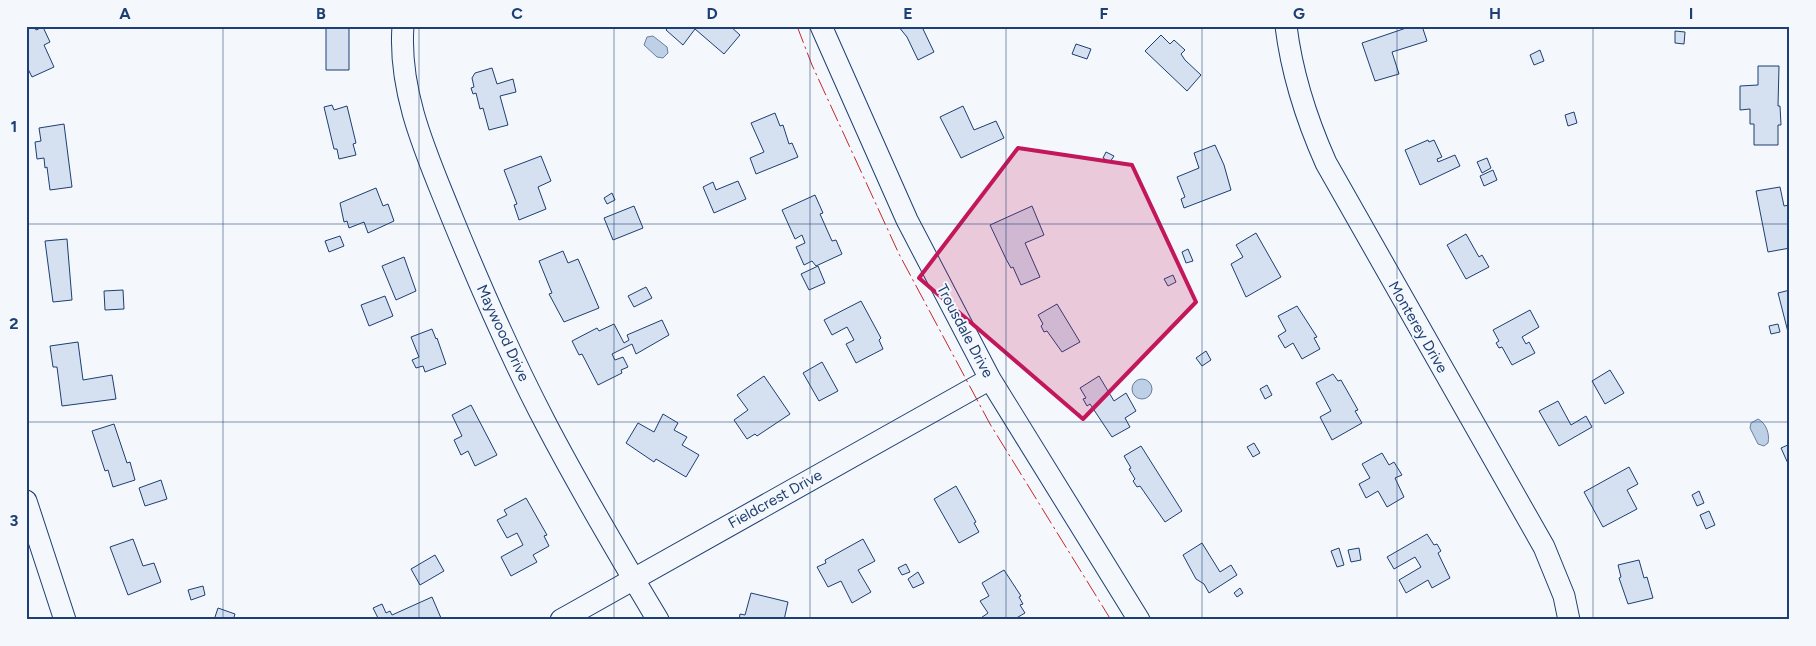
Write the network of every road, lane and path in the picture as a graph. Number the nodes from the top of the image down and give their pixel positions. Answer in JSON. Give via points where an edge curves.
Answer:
{"nodes":[{"id":1,"x":403,"y":26,"type":"edge"},
{"id":2,"x":821,"y":26,"type":"edge"},
{"id":3,"x":1286,"y":26,"type":"edge"},
{"id":4,"x":990,"y":379,"type":"junction"},
{"id":5,"x":26,"y":501,"type":"edge"},
{"id":6,"x":633,"y":580,"type":"junction"},
{"id":7,"x":65,"y":620,"type":"edge"},
{"id":8,"x":561,"y":620,"type":"edge"},
{"id":9,"x":658,"y":620,"type":"edge"},
{"id":10,"x":1139,"y":620,"type":"edge"},
{"id":11,"x":1569,"y":620,"type":"edge"}],
"edges":[{"from":1,"to":6,"type":"street","name":"Maywood Drive","via":[[404,72],[412,108],[463,245],[545,423]]},
{"from":2,"to":4,"type":"street","name":"Trousdale Drive","via":[[907,220]]},
{"from":3,"to":11,"type":"street","name":"Monterey Drive","via":[[1300,98],[1326,162],[1544,546],[1564,596]]},
{"from":4,"to":6,"type":"street","name":"Fieldcrest Drive"},
{"from":4,"to":10,"type":"street","name":"Trousdale Drive"},
{"from":5,"to":7,"type":"street"},
{"from":6,"to":8,"type":"street","name":"Fieldcrest Drive"},
{"from":6,"to":9,"type":"street","name":"Maywood Drive"}]}
